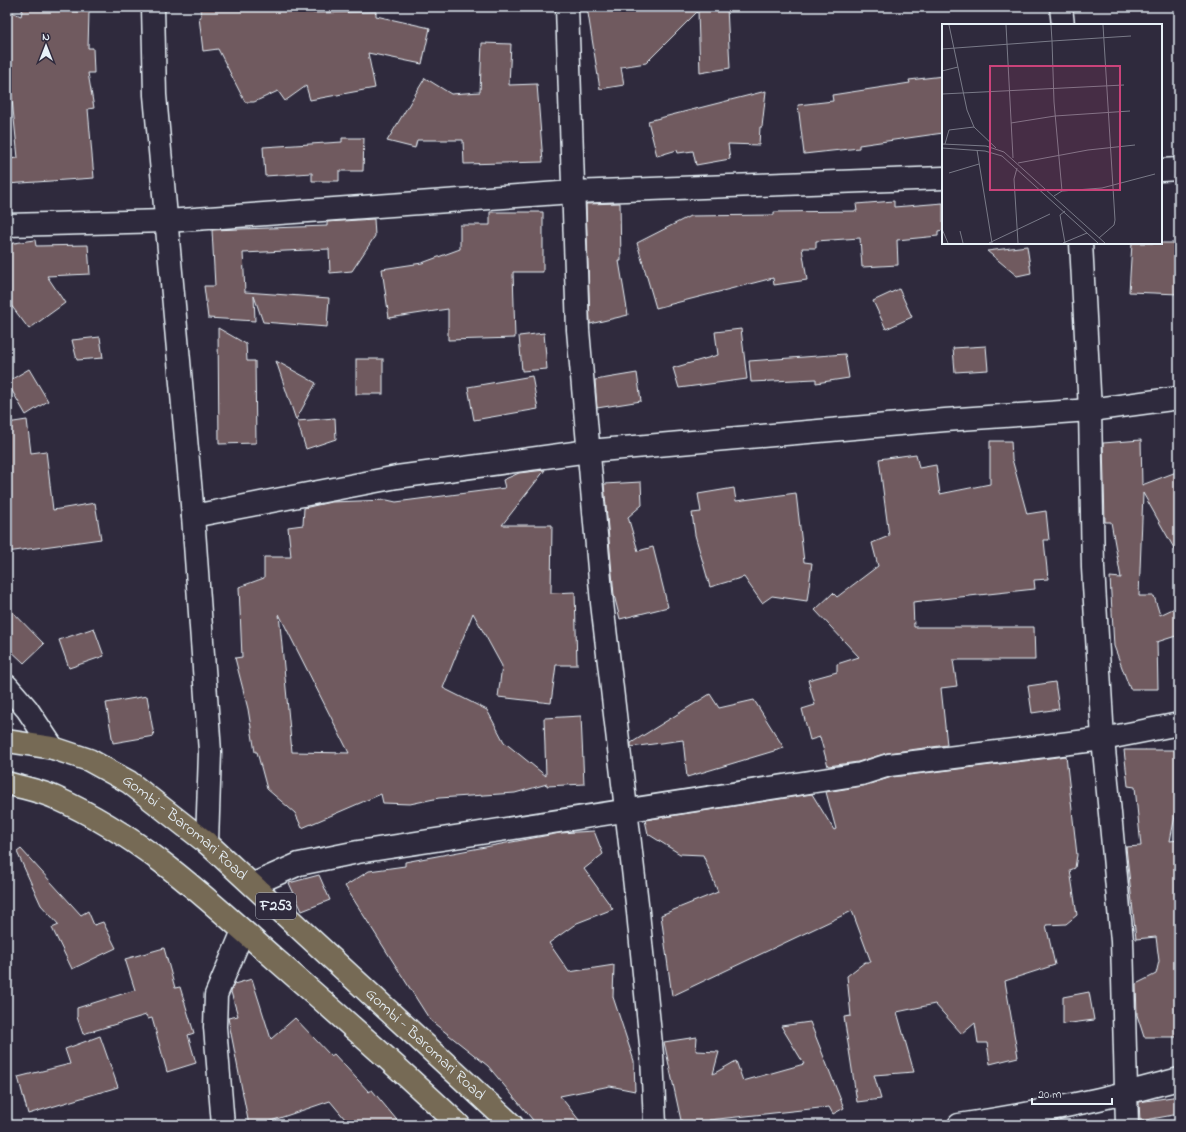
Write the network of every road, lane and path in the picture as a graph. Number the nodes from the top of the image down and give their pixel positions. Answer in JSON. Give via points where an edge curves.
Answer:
{"nodes":[{"id":1,"x":153,"y":7,"type":"edge"},
{"id":2,"x":567,"y":7,"type":"edge"},
{"id":3,"x":1061,"y":7,"type":"edge"},
{"id":4,"x":1062,"y":24,"type":"edge"},
{"id":5,"x":1179,"y":169,"type":"edge"},
{"id":6,"x":1162,"y":170,"type":"edge"},
{"id":7,"x":942,"y":178,"type":"edge"},
{"id":8,"x":573,"y":192,"type":"junction"},
{"id":9,"x":167,"y":221,"type":"junction"},
{"id":10,"x":7,"y":225,"type":"edge"},
{"id":11,"x":1081,"y":244,"type":"edge"},
{"id":12,"x":1179,"y":398,"type":"edge"},
{"id":13,"x":1090,"y":410,"type":"junction"},
{"id":14,"x":589,"y":451,"type":"junction"},
{"id":15,"x":193,"y":516,"type":"junction"},
{"id":16,"x":7,"y":686,"type":"edge"},
{"id":17,"x":1179,"y":724,"type":"edge"},
{"id":18,"x":1103,"y":739,"type":"junction"},
{"id":19,"x":7,"y":741,"type":"edge"},
{"id":20,"x":53,"y":748,"type":"junction"},
{"id":21,"x":7,"y":783,"type":"edge"},
{"id":22,"x":625,"y":810,"type":"junction"},
{"id":23,"x":208,"y":843,"type":"junction"},
{"id":24,"x":254,"y":884,"type":"junction"},
{"id":25,"x":243,"y":930,"type":"junction"},
{"id":26,"x":1179,"y":1079,"type":"edge"},
{"id":27,"x":1126,"y":1093,"type":"junction"},
{"id":28,"x":223,"y":1125,"type":"edge"},
{"id":29,"x":459,"y":1125,"type":"edge"},
{"id":30,"x":512,"y":1125,"type":"edge"},
{"id":31,"x":656,"y":1125,"type":"edge"},
{"id":32,"x":959,"y":1125,"type":"edge"},
{"id":33,"x":1127,"y":1125,"type":"edge"}],
"edges":[{"from":1,"to":9,"type":"street","via":[[155,95]]},
{"from":2,"to":8,"type":"street"},
{"from":3,"to":4,"type":"street"},
{"from":5,"to":6,"type":"street"},
{"from":7,"to":8,"type":"street"},
{"from":8,"to":9,"type":"street"},
{"from":8,"to":14,"type":"street","via":[[578,330]]},
{"from":9,"to":10,"type":"street"},
{"from":9,"to":15,"type":"street"},
{"from":11,"to":13,"type":"street"},
{"from":12,"to":13,"type":"street"},
{"from":13,"to":14,"type":"street"},
{"from":13,"to":18,"type":"street","via":[[1093,568]]},
{"from":14,"to":15,"type":"street","via":[[397,477]]},
{"from":14,"to":22,"type":"street","via":[[602,603]]},
{"from":15,"to":23,"type":"street","via":[[210,752]]},
{"from":16,"to":20,"type":"street","via":[[27,709]]},
{"from":17,"to":18,"type":"street"},
{"from":18,"to":22,"type":"street","via":[[889,765],[861,774]]},
{"from":18,"to":27,"type":"street","via":[[1122,941]]},
{"from":19,"to":20,"type":"main road","name":"Gombi - Baromari Road","number":"F253"},
{"from":20,"to":23,"type":"main road","name":"Gombi - Baromari Road","number":"F253","via":[[89,760],[129,782]]},
{"from":21,"to":25,"type":"main road","number":"F253","via":[[55,797],[104,822],[161,860]]},
{"from":22,"to":24,"type":"street","via":[[358,852],[299,864]]},
{"from":22,"to":31,"type":"street","via":[[638,912]]},
{"from":23,"to":24,"type":"main road","name":"Gombi - Baromari Road","number":"F253"},
{"from":24,"to":30,"type":"main road","name":"Gombi - Baromari Road","number":"F253"},
{"from":25,"to":28,"type":"street","via":[[216,995],[214,1027]]},
{"from":25,"to":29,"type":"main road","number":"F253","via":[[382,1052]]},
{"from":26,"to":27,"type":"street"},
{"from":27,"to":32,"type":"street","via":[[1022,1116]]},
{"from":27,"to":33,"type":"street"}]}
